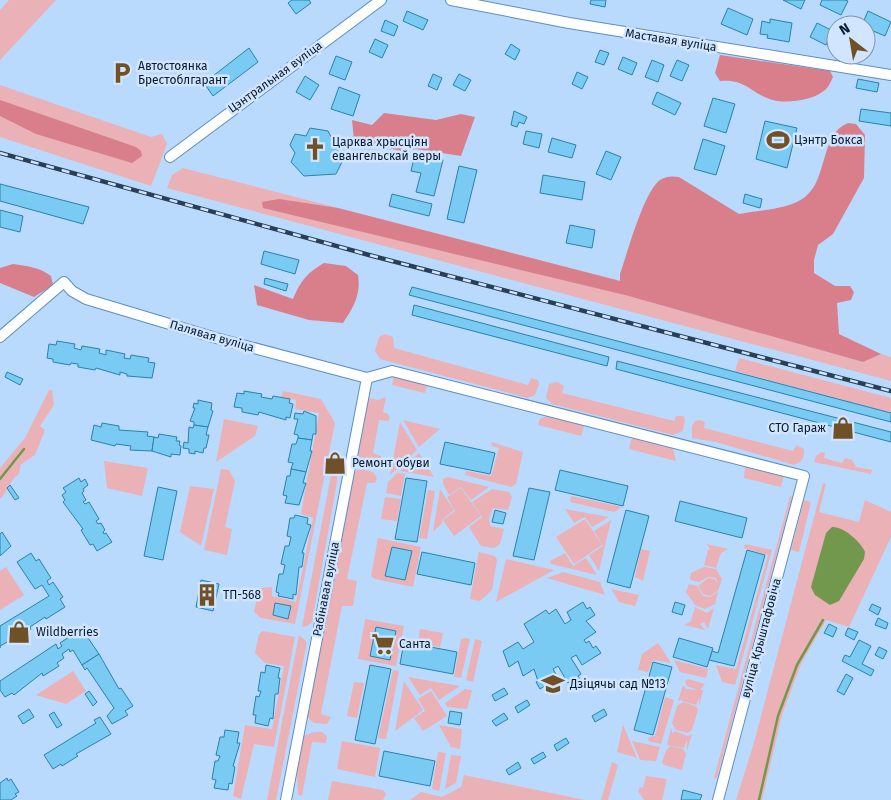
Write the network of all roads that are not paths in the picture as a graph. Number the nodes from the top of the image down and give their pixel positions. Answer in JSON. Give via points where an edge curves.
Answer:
{"nodes":[{"id":1,"x":381,"y":0,"type":"edge"},
{"id":2,"x":451,"y":0,"type":"edge"},
{"id":3,"x":891,"y":75,"type":"edge"},
{"id":4,"x":170,"y":157,"type":"dead end"},
{"id":5,"x":0,"y":338,"type":"edge"},
{"id":6,"x":367,"y":378,"type":"junction"},
{"id":7,"x":286,"y":800,"type":"edge"},
{"id":8,"x":718,"y":800,"type":"edge"}],
"edges":[{"from":1,"to":4,"type":"street","name":"Цэнтральная вуліца"},
{"from":2,"to":3,"type":"street","name":"Маставая вуліца","via":[[569,24]]},
{"from":5,"to":6,"type":"street","name":"Палявая вуліца","via":[[64,282],[86,300]]},
{"from":6,"to":7,"type":"street","name":"Рабінавая вуліца"},
{"from":6,"to":8,"type":"street","name":"вуліца Крыштафовіча","via":[[392,371],[804,476]]}]}
